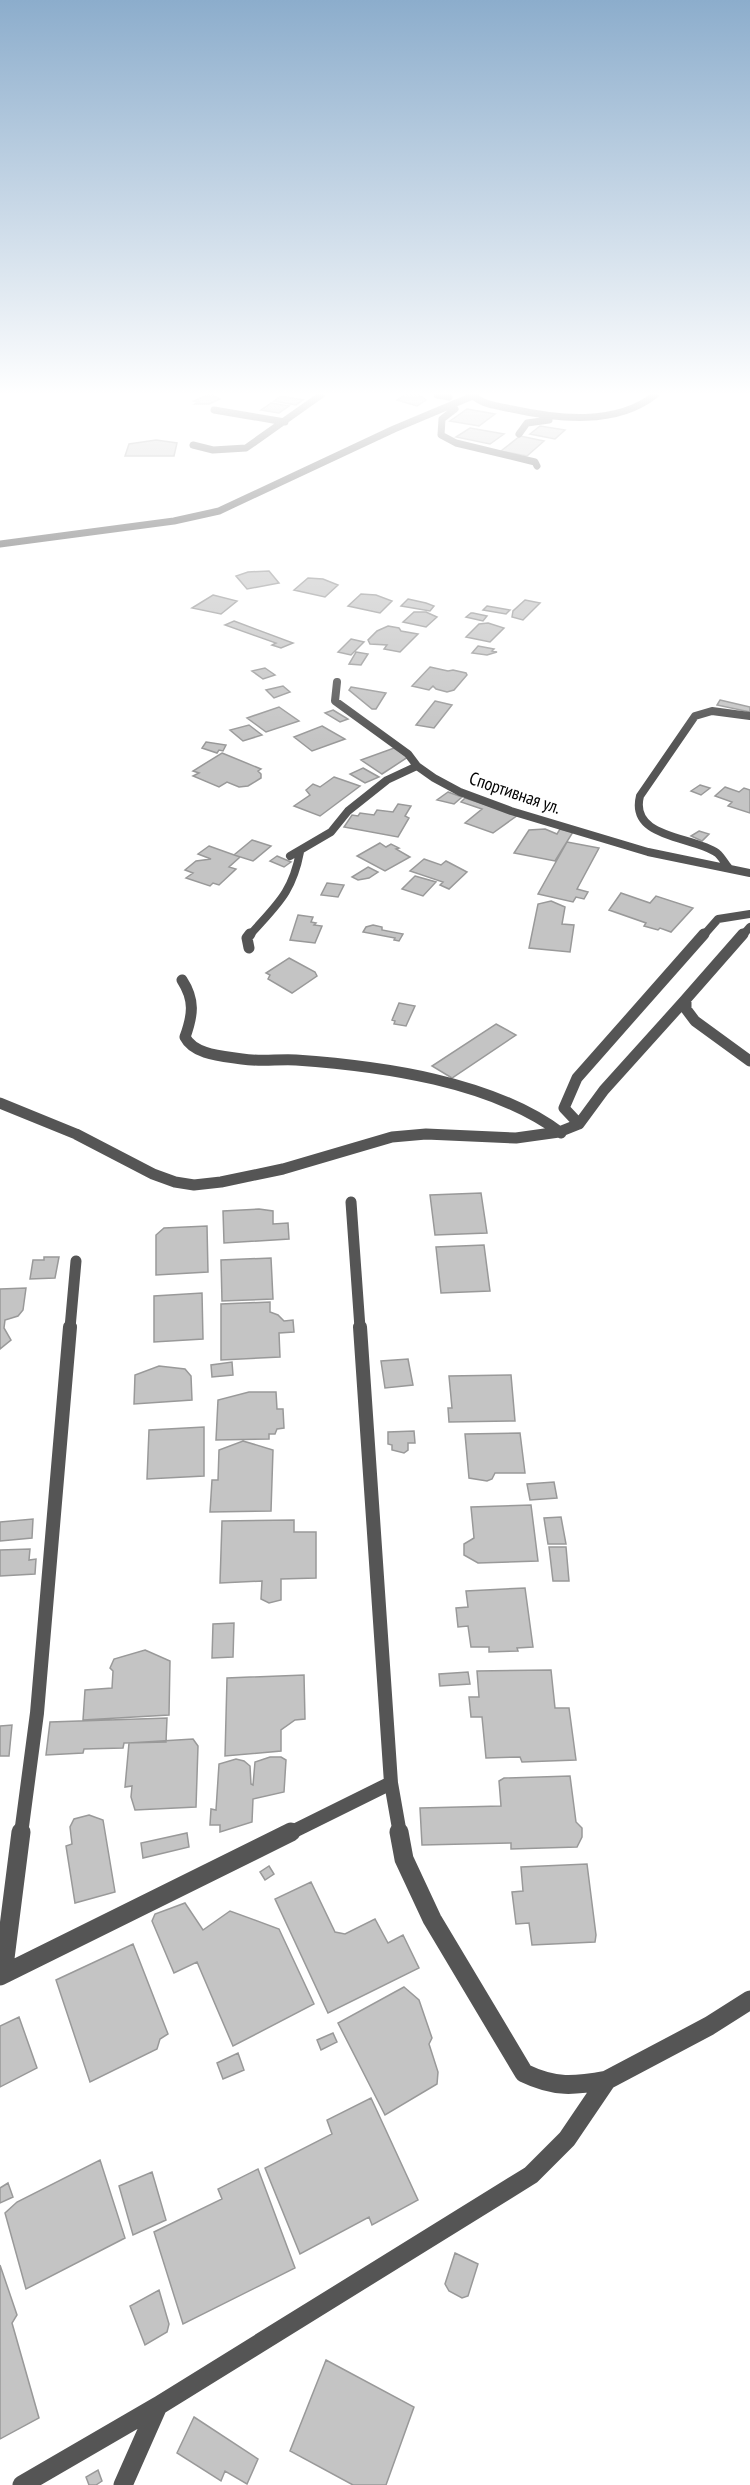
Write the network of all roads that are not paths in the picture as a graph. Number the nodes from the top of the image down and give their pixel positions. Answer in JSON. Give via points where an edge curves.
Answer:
{"nodes":[{"id":1,"x":219,"y":511,"type":"edge"},
{"id":2,"x":0,"y":544,"type":"edge"},
{"id":3,"x":337,"y":682,"type":"dead end"},
{"id":4,"x":750,"y":716,"type":"edge"},
{"id":5,"x":417,"y":766,"type":"junction"},
{"id":6,"x":300,"y":852,"type":"junction"},
{"id":7,"x":290,"y":856,"type":"dead end"},
{"id":8,"x":729,"y":868,"type":"junction"},
{"id":9,"x":750,"y":873,"type":"edge"},
{"id":10,"x":750,"y":914,"type":"edge"},
{"id":11,"x":750,"y":927,"type":"edge"},
{"id":12,"x":249,"y":948,"type":"dead end"},
{"id":13,"x":182,"y":980,"type":"dead end"},
{"id":14,"x":686,"y":999,"type":"junction"},
{"id":15,"x":750,"y":1061,"type":"edge"},
{"id":16,"x":0,"y":1103,"type":"edge"},
{"id":17,"x":579,"y":1124,"type":"junction"},
{"id":18,"x":561,"y":1134,"type":"junction"},
{"id":19,"x":351,"y":1202,"type":"dead end"},
{"id":20,"x":76,"y":1261,"type":"dead end"},
{"id":21,"x":391,"y":1783,"type":"junction"},
{"id":22,"x":2,"y":1975,"type":"edge"},
{"id":23,"x":750,"y":2000,"type":"edge"},
{"id":24,"x":607,"y":2080,"type":"junction"},
{"id":25,"x":158,"y":2406,"type":"junction"},
{"id":26,"x":22,"y":2485,"type":"edge"},
{"id":27,"x":123,"y":2485,"type":"edge"}],
"edges":[{"from":1,"to":2,"type":"street","via":[[174,521]]},
{"from":3,"to":5,"type":"street","name":"Спортивная ул.","via":[[334,701],[408,754]]},
{"from":4,"to":8,"type":"street","via":[[712,711],[695,716],[640,796],[637,808],[643,822],[717,853]]},
{"from":5,"to":6,"type":"street","via":[[387,780],[348,811],[331,832]]},
{"from":5,"to":8,"type":"street","name":"Спортивная ул.","via":[[460,792],[522,814],[648,852]]},
{"from":6,"to":7,"type":"street"},
{"from":6,"to":12,"type":"street","via":[[295,877],[285,895],[247,938]]},
{"from":8,"to":9,"type":"street","name":"Спортивная ул."},
{"from":10,"to":17,"type":"street","via":[[717,919],[577,1078],[564,1108]]},
{"from":11,"to":14,"type":"street"},
{"from":13,"to":18,"type":"street","via":[[192,994],[193,1014],[185,1036],[189,1045],[199,1050],[256,1060],[295,1060],[403,1073],[443,1082],[494,1097],[540,1117]]},
{"from":14,"to":15,"type":"street","via":[[686,1009],[695,1021]]},
{"from":14,"to":17,"type":"street","via":[[604,1090]]},
{"from":16,"to":18,"type":"street","via":[[98,1145],[154,1177],[190,1185],[264,1173],[402,1135],[536,1138]]},
{"from":17,"to":18,"type":"street"},
{"from":19,"to":21,"type":"street"},
{"from":20,"to":22,"type":"street","via":[[37,1713]]},
{"from":21,"to":22,"type":"street"},
{"from":21,"to":24,"type":"street","via":[[404,1860],[432,1919],[524,2073],[545,2084],[572,2087]]},
{"from":23,"to":24,"type":"street"},
{"from":24,"to":25,"type":"street","via":[[567,2139],[531,2175]]},
{"from":25,"to":26,"type":"street"},
{"from":25,"to":27,"type":"street"}]}
